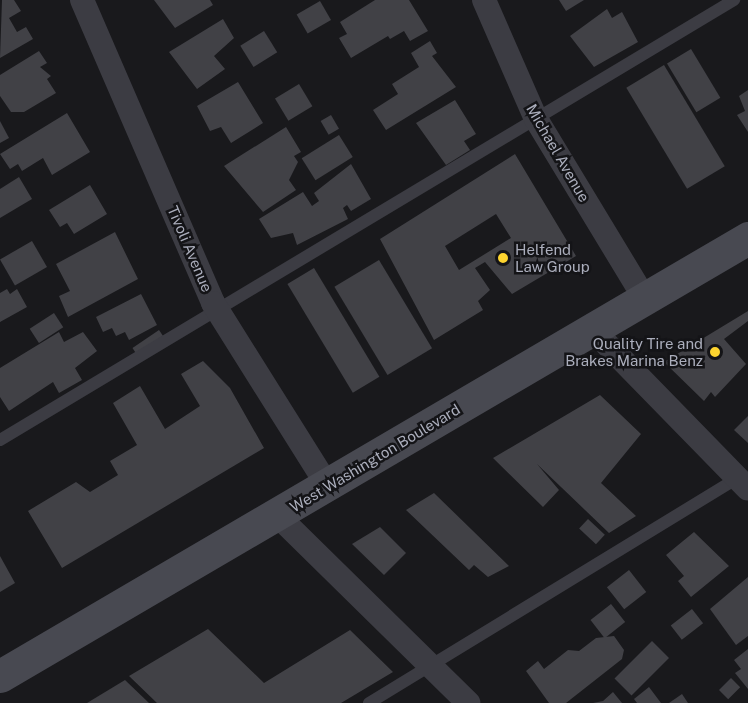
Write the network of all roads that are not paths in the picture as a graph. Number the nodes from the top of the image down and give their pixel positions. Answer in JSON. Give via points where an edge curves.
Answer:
{"nodes":[{"id":1,"x":82,"y":0,"type":"edge"},
{"id":2,"x":484,"y":0,"type":"edge"},
{"id":3,"x":734,"y":0,"type":"edge"},
{"id":4,"x":536,"y":119,"type":"junction"},
{"id":5,"x":748,"y":238,"type":"edge"},
{"id":6,"x":645,"y":299,"type":"junction"},
{"id":7,"x":219,"y":309,"type":"junction"},
{"id":8,"x":592,"y":330,"type":"junction"},
{"id":9,"x":0,"y":440,"type":"edge"},
{"id":10,"x":744,"y":480,"type":"edge"},
{"id":11,"x":326,"y":483,"type":"junction"},
{"id":12,"x":278,"y":516,"type":"junction"},
{"id":13,"x":430,"y":666,"type":"junction"},
{"id":14,"x":0,"y":676,"type":"edge"},
{"id":15,"x":369,"y":703,"type":"edge"},
{"id":16,"x":468,"y":703,"type":"edge"}],
"edges":[{"from":1,"to":7,"type":"street","name":"Tivoli Avenue"},
{"from":2,"to":4,"type":"street","name":"Michael Avenue"},
{"from":3,"to":4,"type":"lane"},
{"from":4,"to":6,"type":"street","name":"Michael Avenue"},
{"from":4,"to":7,"type":"lane"},
{"from":5,"to":6,"type":"main road","name":"West Washington Boulevard"},
{"from":6,"to":8,"type":"main road","name":"West Washington Boulevard"},
{"from":7,"to":9,"type":"lane"},
{"from":7,"to":11,"type":"street","name":"Tivoli Avenue"},
{"from":8,"to":10,"type":"street"},
{"from":8,"to":11,"type":"main road","name":"West Washington Boulevard"},
{"from":10,"to":13,"type":"lane"},
{"from":11,"to":12,"type":"main road","name":"West Washington Boulevard"},
{"from":12,"to":13,"type":"street"},
{"from":12,"to":14,"type":"main road","name":"West Washington Boulevard"},
{"from":13,"to":15,"type":"lane"},
{"from":13,"to":16,"type":"street"}]}
